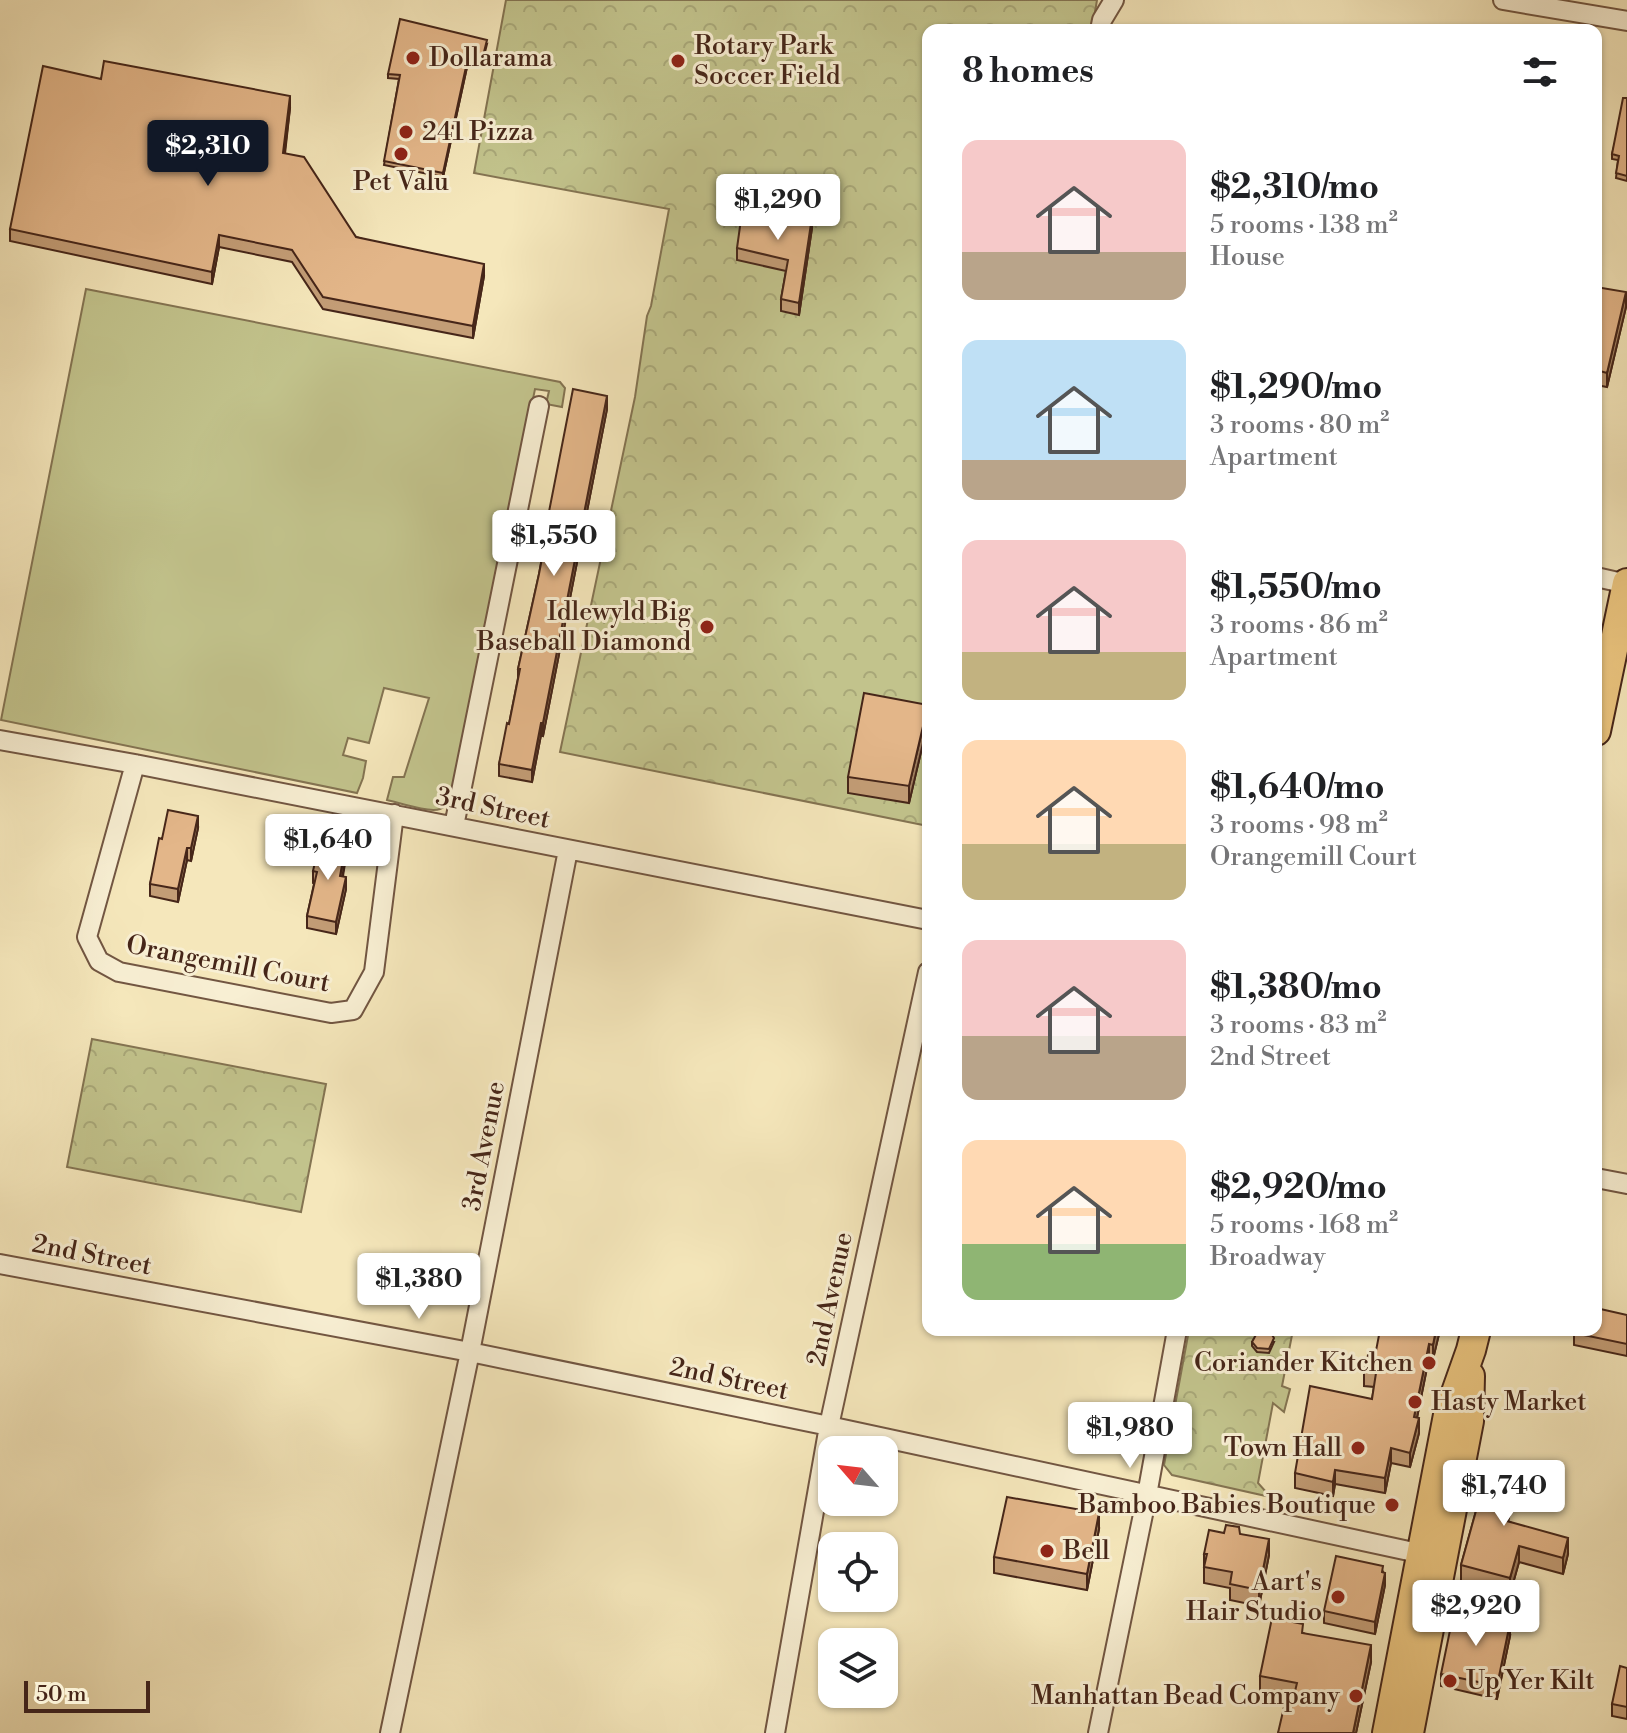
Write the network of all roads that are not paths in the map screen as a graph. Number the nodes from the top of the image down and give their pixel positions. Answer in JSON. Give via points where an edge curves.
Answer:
{"nodes":[{"id":1,"x":1114,"y":0,"type":"edge"},
{"id":2,"x":1503,"y":0,"type":"edge"},
{"id":3,"x":1627,"y":21,"type":"edge"},
{"id":4,"x":1101,"y":24,"type":"edge"},
{"id":5,"x":539,"y":406,"type":"dead end"},
{"id":6,"x":1602,"y":578,"type":"edge"},
{"id":7,"x":1627,"y":584,"type":"edge"},
{"id":8,"x":1602,"y":703,"type":"edge"},
{"id":9,"x":0,"y":740,"type":"edge"},
{"id":10,"x":135,"y":764,"type":"junction"},
{"id":11,"x":394,"y":814,"type":"junction"},
{"id":12,"x":454,"y":826,"type":"junction"},
{"id":13,"x":568,"y":850,"type":"junction"},
{"id":14,"x":922,"y":919,"type":"edge"},
{"id":15,"x":922,"y":1000,"type":"edge"},
{"id":16,"x":1602,"y":1179,"type":"edge"},
{"id":17,"x":1627,"y":1184,"type":"edge"},
{"id":18,"x":0,"y":1264,"type":"edge"},
{"id":19,"x":1176,"y":1336,"type":"edge"},
{"id":20,"x":1473,"y":1340,"type":"edge"},
{"id":21,"x":470,"y":1352,"type":"junction"},
{"id":22,"x":829,"y":1426,"type":"junction"},
{"id":23,"x":1147,"y":1495,"type":"junction"},
{"id":24,"x":1433,"y":1556,"type":"junction"},
{"id":25,"x":390,"y":1733,"type":"edge"},
{"id":26,"x":775,"y":1733,"type":"edge"},
{"id":27,"x":1098,"y":1733,"type":"edge"},
{"id":28,"x":1387,"y":1733,"type":"edge"},
{"id":29,"x":1409,"y":1733,"type":"edge"}],
"edges":[{"from":1,"to":4,"type":"street"},
{"from":2,"to":3,"type":"street"},
{"from":5,"to":12,"type":"street"},
{"from":6,"to":7,"type":"street"},
{"from":7,"to":8,"type":"main road"},
{"from":9,"to":10,"type":"street","name":"3rd Street"},
{"from":10,"to":11,"type":"street","name":"3rd Street"},
{"from":10,"to":11,"type":"street","name":"Orangemill Court","via":[[87,937],[99,961],[134,975],[331,1013],[353,1010],[374,972]]},
{"from":11,"to":12,"type":"street","name":"3rd Street"},
{"from":12,"to":13,"type":"street","name":"3rd Street"},
{"from":13,"to":14,"type":"street","name":"3rd Street"},
{"from":13,"to":21,"type":"street","name":"3rd Avenue"},
{"from":15,"to":22,"type":"street","name":"2nd Avenue"},
{"from":16,"to":17,"type":"street"},
{"from":18,"to":21,"type":"street","name":"2nd Street"},
{"from":19,"to":23,"type":"street"},
{"from":20,"to":24,"type":"main road","via":[[1469,1421]]},
{"from":21,"to":22,"type":"street","name":"2nd Street"},
{"from":21,"to":25,"type":"street","name":"3rd Avenue"},
{"from":22,"to":23,"type":"street","name":"2nd Street"},
{"from":22,"to":26,"type":"street","name":"2nd Avenue"},
{"from":23,"to":24,"type":"street","name":"2nd Street"},
{"from":23,"to":27,"type":"street"},
{"from":24,"to":28,"type":"main road"},
{"from":24,"to":29,"type":"main road"}]}
